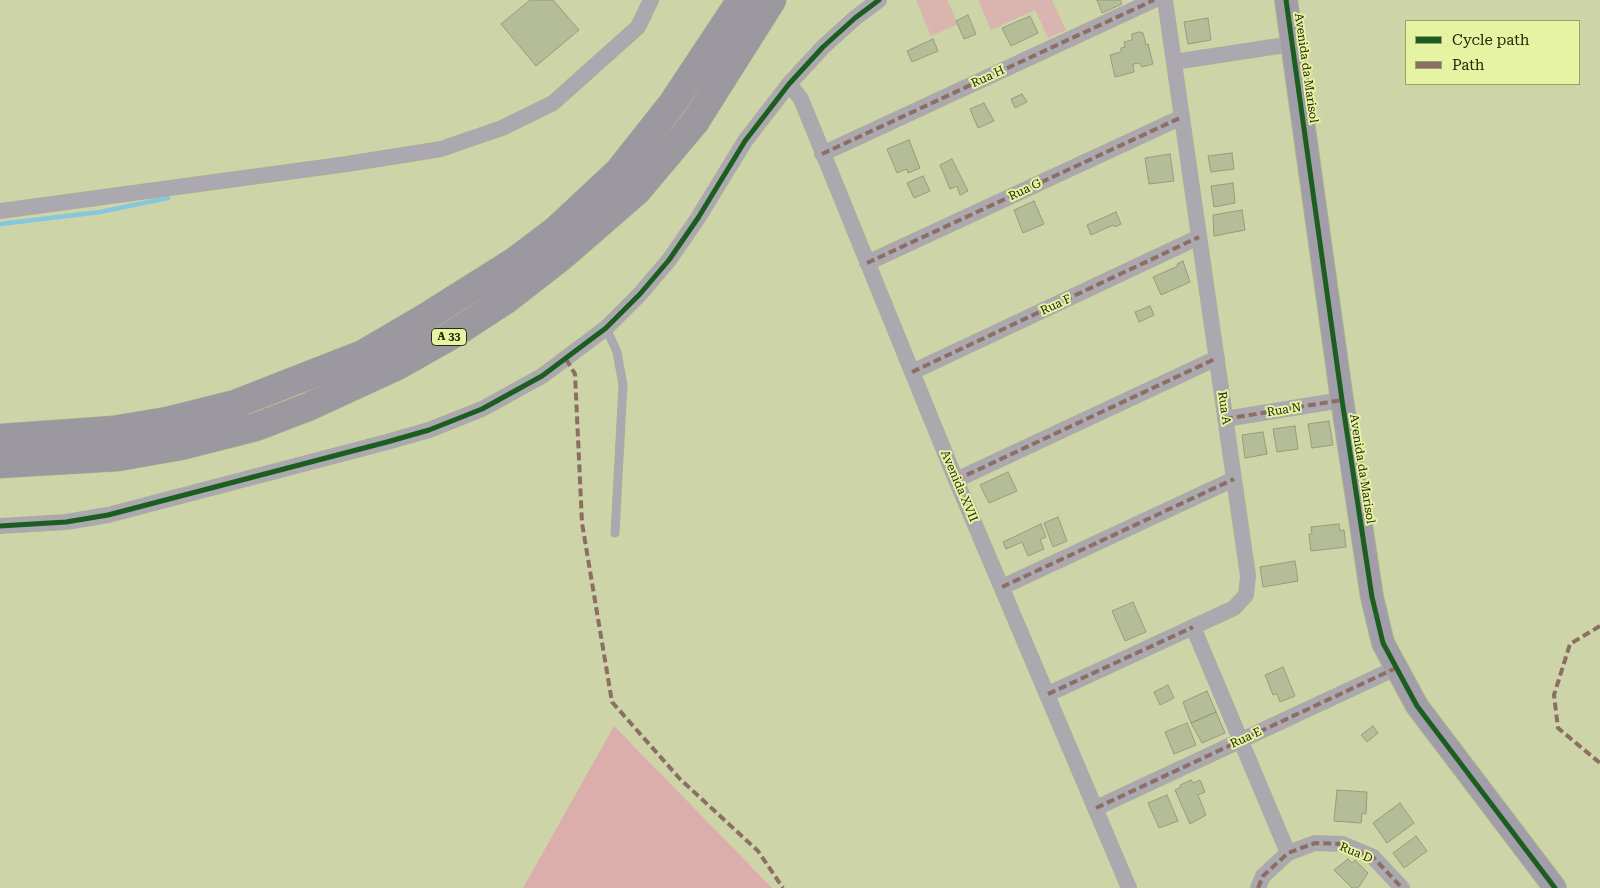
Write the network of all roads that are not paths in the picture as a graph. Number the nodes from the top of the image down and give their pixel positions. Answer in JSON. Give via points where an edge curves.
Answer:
{"nodes":[{"id":1,"x":651,"y":0,"type":"edge"},
{"id":2,"x":741,"y":0,"type":"edge"},
{"id":3,"x":772,"y":0,"type":"edge"},
{"id":4,"x":879,"y":0,"type":"edge"},
{"id":5,"x":1154,"y":0,"type":"edge"},
{"id":6,"x":1165,"y":0,"type":"edge"},
{"id":7,"x":1286,"y":0,"type":"edge"},
{"id":8,"x":1292,"y":44,"type":"junction"},
{"id":9,"x":1174,"y":62,"type":"junction"},
{"id":10,"x":789,"y":84,"type":"junction"},
{"id":11,"x":1182,"y":116,"type":"junction"},
{"id":12,"x":822,"y":154,"type":"junction"},
{"id":13,"x":0,"y":211,"type":"edge"},
{"id":14,"x":1199,"y":238,"type":"junction"},
{"id":15,"x":868,"y":263,"type":"junction"},
{"id":16,"x":606,"y":328,"type":"junction"},
{"id":17,"x":1217,"y":358,"type":"junction"},
{"id":18,"x":912,"y":372,"type":"junction"},
{"id":19,"x":1342,"y":400,"type":"junction"},
{"id":20,"x":1225,"y":419,"type":"junction"},
{"id":21,"x":0,"y":438,"type":"edge"},
{"id":22,"x":0,"y":464,"type":"edge"},
{"id":23,"x":1234,"y":479,"type":"junction"},
{"id":24,"x":956,"y":480,"type":"junction"},
{"id":25,"x":0,"y":526,"type":"edge"},
{"id":26,"x":615,"y":533,"type":"dead end"},
{"id":27,"x":1002,"y":587,"type":"junction"},
{"id":28,"x":1193,"y":627,"type":"junction"},
{"id":29,"x":1396,"y":668,"type":"junction"},
{"id":30,"x":1048,"y":694,"type":"junction"},
{"id":31,"x":1241,"y":740,"type":"junction"},
{"id":32,"x":1096,"y":808,"type":"junction"},
{"id":33,"x":1288,"y":853,"type":"junction"},
{"id":34,"x":1129,"y":888,"type":"edge"},
{"id":35,"x":1258,"y":888,"type":"edge"},
{"id":36,"x":1402,"y":888,"type":"edge"},
{"id":37,"x":1555,"y":888,"type":"edge"}],
"edges":[{"from":1,"to":13,"type":"street","via":[[638,27],[553,103],[502,128],[441,149]]},
{"from":2,"to":21,"type":"highway","number":"A 33","via":[[672,104],[619,171],[556,230],[426,317],[363,354],[235,404],[113,430]]},
{"from":3,"to":22,"type":"highway","number":"A 33","via":[[695,122],[637,191],[561,257],[507,299],[452,335],[399,365],[256,427],[181,446],[118,457]]},
{"from":4,"to":10,"type":"street","via":[[842,30]]},
{"from":5,"to":12,"type":"street","name":"Rua H"},
{"from":6,"to":9,"type":"street","name":"Rua A"},
{"from":7,"to":8,"type":"street","name":"Avenida da Marisol"},
{"from":8,"to":9,"type":"street"},
{"from":8,"to":19,"type":"street","name":"Avenida da Marisol"},
{"from":9,"to":11,"type":"street","name":"Rua A"},
{"from":10,"to":12,"type":"street","name":"Avenida XVII","via":[[801,99]]},
{"from":10,"to":16,"type":"street","via":[[745,141],[668,260]]},
{"from":11,"to":14,"type":"street","name":"Rua A"},
{"from":11,"to":15,"type":"street","name":"Rua G"},
{"from":12,"to":15,"type":"street","name":"Avenida XVII"},
{"from":14,"to":17,"type":"street","name":"Rua A"},
{"from":14,"to":18,"type":"street","name":"Rua F"},
{"from":15,"to":18,"type":"street","name":"Avenida XVII"},
{"from":16,"to":25,"type":"street","via":[[542,376],[507,397],[429,430],[108,515],[66,522]]},
{"from":16,"to":26,"type":"lane","via":[[617,352],[623,385]]},
{"from":17,"to":20,"type":"street","name":"Rua A"},
{"from":17,"to":24,"type":"street"},
{"from":18,"to":24,"type":"street","name":"Avenida XVII"},
{"from":19,"to":20,"type":"street","name":"Rua N"},
{"from":19,"to":29,"type":"street","name":"Avenida da Marisol","via":[[1372,598],[1383,643]]},
{"from":20,"to":23,"type":"street","name":"Rua A"},
{"from":23,"to":27,"type":"street"},
{"from":23,"to":28,"type":"street","name":"Rua A","via":[[1248,576],[1246,595],[1234,608]]},
{"from":24,"to":27,"type":"street","name":"Avenida XVII"},
{"from":27,"to":30,"type":"street","name":"Avenida XVII"},
{"from":28,"to":30,"type":"street","name":"Rua A"},
{"from":28,"to":31,"type":"street"},
{"from":29,"to":31,"type":"street","name":"Rua E"},
{"from":29,"to":37,"type":"street","name":"Avenida da Marisol","via":[[1416,706]]},
{"from":30,"to":32,"type":"street","name":"Avenida XVII"},
{"from":31,"to":32,"type":"street","name":"Rua E"},
{"from":31,"to":33,"type":"street"},
{"from":32,"to":34,"type":"street","name":"Avenida XVII"},
{"from":33,"to":35,"type":"street","name":"Rua D","via":[[1263,876]]},
{"from":33,"to":36,"type":"street","name":"Rua D","via":[[1315,843],[1342,844],[1373,857]]}]}
